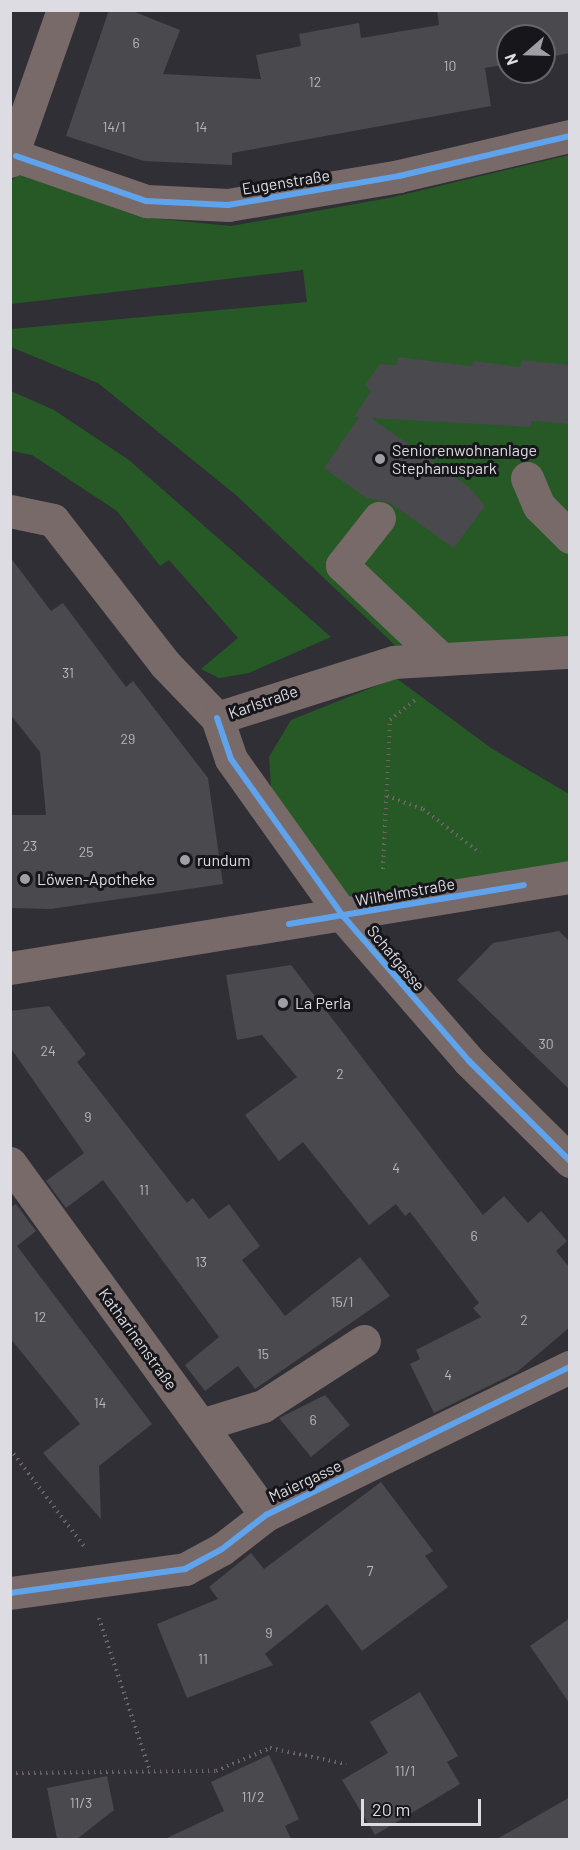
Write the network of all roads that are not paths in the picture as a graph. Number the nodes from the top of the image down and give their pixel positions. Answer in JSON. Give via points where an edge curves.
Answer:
{"nodes":[{"id":1,"x":63,"y":10,"type":"edge"},
{"id":2,"x":570,"y":136,"type":"edge"},
{"id":3,"x":13,"y":158,"type":"edge"},
{"id":4,"x":527,"y":478,"type":"dead end"},
{"id":5,"x":10,"y":511,"type":"edge"},
{"id":6,"x":379,"y":518,"type":"dead end"},
{"id":7,"x":570,"y":537,"type":"edge"},
{"id":8,"x":570,"y":652,"type":"edge"},
{"id":9,"x":441,"y":659,"type":"junction"},
{"id":10,"x":217,"y":718,"type":"junction"},
{"id":11,"x":570,"y":878,"type":"edge"},
{"id":12,"x":343,"y":916,"type":"junction"},
{"id":13,"x":10,"y":968,"type":"edge"},
{"id":14,"x":570,"y":1161,"type":"edge"},
{"id":15,"x":10,"y":1163,"type":"edge"},
{"id":16,"x":364,"y":1341,"type":"dead end"},
{"id":17,"x":570,"y":1367,"type":"edge"},
{"id":18,"x":201,"y":1425,"type":"junction"},
{"id":19,"x":266,"y":1515,"type":"junction"},
{"id":20,"x":10,"y":1593,"type":"edge"}],
"edges":[{"from":1,"to":3,"type":"street"},
{"from":2,"to":3,"type":"street","name":"Eugenstraße","via":[[399,176],[228,205],[146,201]]},
{"from":4,"to":7,"type":"street","via":[[539,506]]},
{"from":5,"to":10,"type":"street","name":"Karlstraße","via":[[53,520],[165,664]]},
{"from":6,"to":9,"type":"street","via":[[342,565]]},
{"from":8,"to":9,"type":"street","name":"Karlstraße"},
{"from":9,"to":10,"type":"street","name":"Karlstraße","via":[[394,662],[338,675]]},
{"from":10,"to":12,"type":"street","name":"Schafgasse","via":[[231,759]]},
{"from":11,"to":12,"type":"street","name":"Wilhelmstraße"},
{"from":12,"to":13,"type":"street","name":"Wilhelmstraße"},
{"from":12,"to":14,"type":"street","name":"Schafgasse","via":[[470,1061]]},
{"from":15,"to":18,"type":"street","name":"Katharinenstraße"},
{"from":16,"to":18,"type":"street","via":[[263,1406]]},
{"from":17,"to":19,"type":"street","name":"Maiergasse"},
{"from":18,"to":19,"type":"street","name":"Katharinenstraße"},
{"from":19,"to":20,"type":"street","name":"Maiergasse","via":[[222,1549],[185,1569],[89,1569]]}]}
